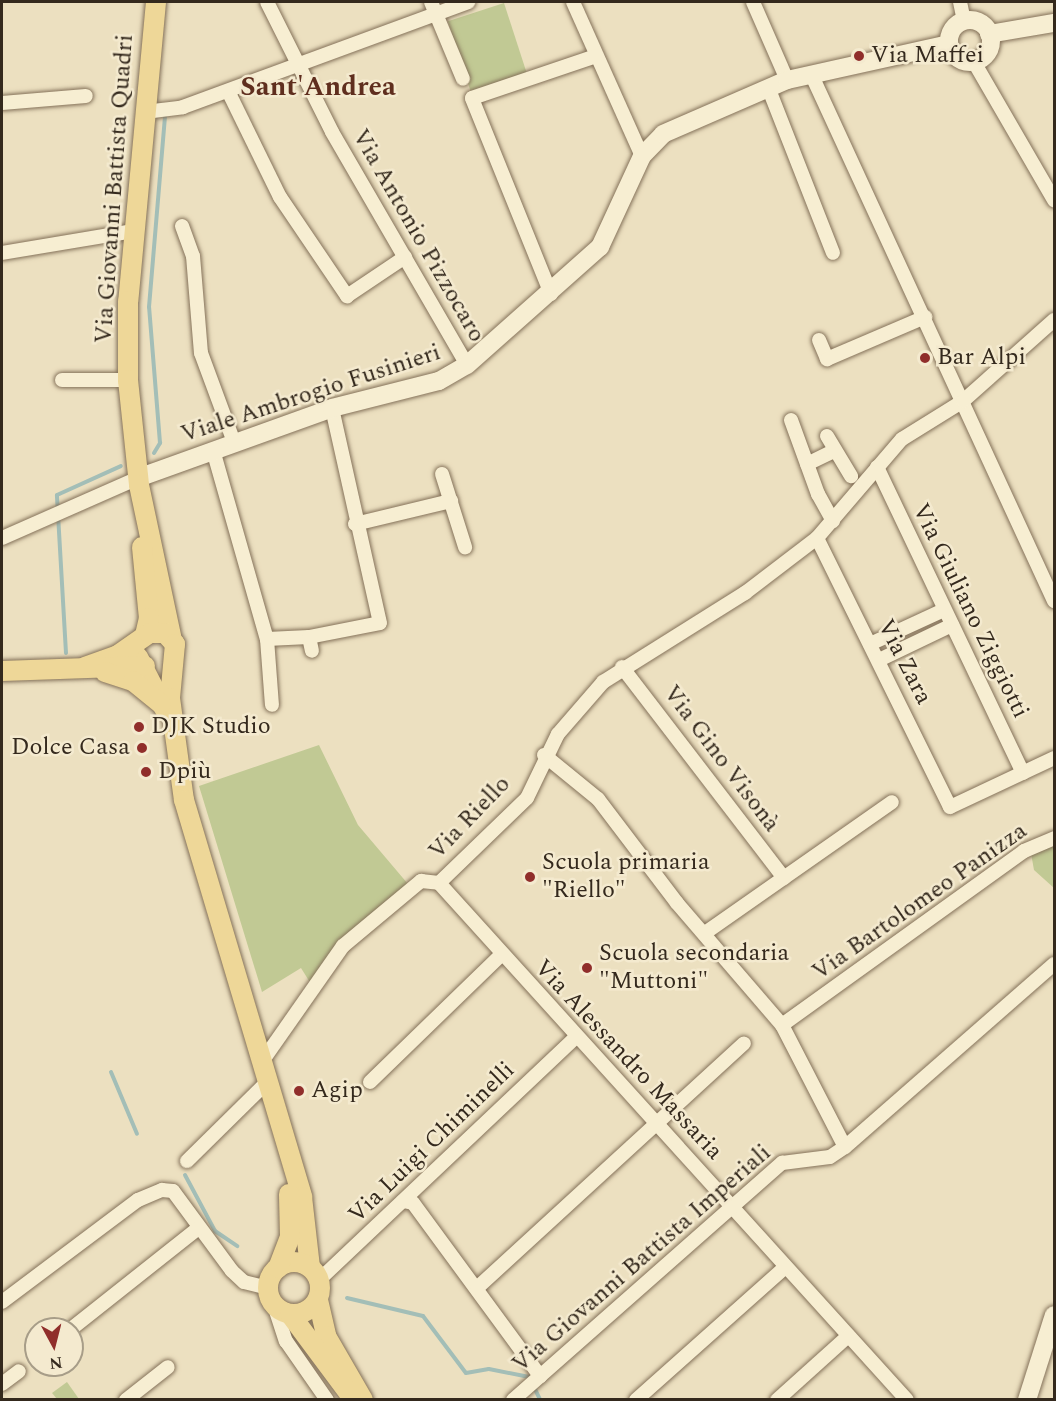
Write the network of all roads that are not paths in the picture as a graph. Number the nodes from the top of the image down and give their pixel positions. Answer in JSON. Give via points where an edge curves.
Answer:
{"nodes":[{"id":1,"x":156,"y":2,"type":"edge"},
{"id":2,"x":267,"y":2,"type":"edge"},
{"id":3,"x":468,"y":2,"type":"edge"},
{"id":4,"x":573,"y":2,"type":"edge"},
{"id":5,"x":753,"y":2,"type":"edge"},
{"id":6,"x":960,"y":2,"type":"edge"},
{"id":7,"x":433,"y":7,"type":"edge"},
{"id":8,"x":964,"y":21,"type":"junction"},
{"id":9,"x":1054,"y":24,"type":"edge"},
{"id":10,"x":989,"y":34,"type":"junction"},
{"id":11,"x":949,"y":44,"type":"junction"},
{"id":12,"x":596,"y":56,"type":"junction"},
{"id":13,"x":294,"y":62,"type":"junction"},
{"id":14,"x":974,"y":62,"type":"junction"},
{"id":15,"x":464,"y":78,"type":"dead end"},
{"id":16,"x":813,"y":78,"type":"junction"},
{"id":17,"x":786,"y":80,"type":"junction"},
{"id":18,"x":768,"y":87,"type":"junction"},
{"id":19,"x":228,"y":91,"type":"junction"},
{"id":20,"x":86,"y":96,"type":"dead end"},
{"id":21,"x":2,"y":103,"type":"edge"},
{"id":22,"x":145,"y":112,"type":"junction"},
{"id":23,"x":642,"y":156,"type":"junction"},
{"id":24,"x":1054,"y":200,"type":"edge"},
{"id":25,"x":182,"y":226,"type":"dead end"},
{"id":26,"x":134,"y":231,"type":"junction"},
{"id":27,"x":2,"y":253,"type":"edge"},
{"id":28,"x":833,"y":253,"type":"dead end"},
{"id":29,"x":405,"y":257,"type":"junction"},
{"id":30,"x":551,"y":294,"type":"junction"},
{"id":31,"x":925,"y":317,"type":"junction"},
{"id":32,"x":1054,"y":320,"type":"edge"},
{"id":33,"x":819,"y":340,"type":"dead end"},
{"id":34,"x":467,"y":365,"type":"junction"},
{"id":35,"x":62,"y":380,"type":"dead end"},
{"id":36,"x":128,"y":380,"type":"junction"},
{"id":37,"x":963,"y":401,"type":"junction"},
{"id":38,"x":332,"y":408,"type":"junction"},
{"id":39,"x":791,"y":420,"type":"dead end"},
{"id":40,"x":827,"y":436,"type":"dead end"},
{"id":41,"x":234,"y":442,"type":"junction"},
{"id":42,"x":213,"y":450,"type":"junction"},
{"id":43,"x":834,"y":451,"type":"junction"},
{"id":44,"x":807,"y":464,"type":"junction"},
{"id":45,"x":877,"y":467,"type":"junction"},
{"id":46,"x":442,"y":474,"type":"dead end"},
{"id":47,"x":851,"y":476,"type":"dead end"},
{"id":48,"x":139,"y":481,"type":"junction"},
{"id":49,"x":451,"y":501,"type":"junction"},
{"id":50,"x":833,"y":521,"type":"junction"},
{"id":51,"x":355,"y":524,"type":"junction"},
{"id":52,"x":2,"y":538,"type":"edge"},
{"id":53,"x":817,"y":538,"type":"junction"},
{"id":54,"x":465,"y":547,"type":"dead end"},
{"id":55,"x":1054,"y":601,"type":"edge"},
{"id":56,"x":944,"y":610,"type":"junction"},
{"id":57,"x":952,"y":625,"type":"junction"},
{"id":58,"x":143,"y":638,"type":"junction"},
{"id":59,"x":267,"y":639,"type":"junction"},
{"id":60,"x":870,"y":644,"type":"junction"},
{"id":61,"x":173,"y":650,"type":"junction"},
{"id":62,"x":879,"y":660,"type":"junction"},
{"id":63,"x":146,"y":667,"type":"junction"},
{"id":64,"x":622,"y":667,"type":"junction"},
{"id":65,"x":92,"y":668,"type":"junction"},
{"id":66,"x":2,"y":671,"type":"edge"},
{"id":67,"x":272,"y":705,"type":"dead end"},
{"id":68,"x":163,"y":706,"type":"junction"},
{"id":69,"x":173,"y":735,"type":"junction"},
{"id":70,"x":544,"y":755,"type":"junction"},
{"id":71,"x":1054,"y":758,"type":"edge"},
{"id":72,"x":1023,"y":773,"type":"junction"},
{"id":73,"x":892,"y":802,"type":"dead end"},
{"id":74,"x":1054,"y":838,"type":"edge"},
{"id":75,"x":784,"y":878,"type":"junction"},
{"id":76,"x":439,"y":883,"type":"junction"},
{"id":77,"x":705,"y":933,"type":"junction"},
{"id":78,"x":501,"y":956,"type":"junction"},
{"id":79,"x":1054,"y":964,"type":"edge"},
{"id":80,"x":782,"y":1025,"type":"junction"},
{"id":81,"x":576,"y":1037,"type":"junction"},
{"id":82,"x":744,"y":1043,"type":"dead end"},
{"id":83,"x":261,"y":1063,"type":"junction"},
{"id":84,"x":370,"y":1082,"type":"dead end"},
{"id":85,"x":266,"y":1083,"type":"junction"},
{"id":86,"x":656,"y":1123,"type":"junction"},
{"id":87,"x":845,"y":1147,"type":"junction"},
{"id":88,"x":286,"y":1152,"type":"junction"},
{"id":89,"x":187,"y":1161,"type":"dead end"},
{"id":90,"x":404,"y":1201,"type":"junction"},
{"id":91,"x":731,"y":1206,"type":"junction"},
{"id":92,"x":197,"y":1229,"type":"junction"},
{"id":93,"x":278,"y":1268,"type":"junction"},
{"id":94,"x":783,"y":1269,"type":"junction"},
{"id":95,"x":314,"y":1273,"type":"junction"},
{"id":96,"x":477,"y":1288,"type":"junction"},
{"id":97,"x":318,"y":1300,"type":"junction"},
{"id":98,"x":2,"y":1302,"type":"edge"},
{"id":99,"x":277,"y":1302,"type":"junction"},
{"id":100,"x":1054,"y":1315,"type":"edge"},
{"id":101,"x":84,"y":1319,"type":"edge"},
{"id":102,"x":848,"y":1336,"type":"junction"},
{"id":103,"x":168,"y":1367,"type":"dead end"},
{"id":104,"x":19,"y":1371,"type":"dead end"},
{"id":105,"x":540,"y":1376,"type":"junction"},
{"id":106,"x":2,"y":1384,"type":"edge"},
{"id":107,"x":518,"y":1398,"type":"edge"},
{"id":108,"x":902,"y":1398,"type":"edge"},
{"id":109,"x":126,"y":1400,"type":"edge"},
{"id":110,"x":327,"y":1400,"type":"edge"},
{"id":111,"x":353,"y":1400,"type":"edge"},
{"id":112,"x":363,"y":1400,"type":"edge"},
{"id":113,"x":636,"y":1400,"type":"edge"},
{"id":114,"x":777,"y":1400,"type":"edge"},
{"id":115,"x":1027,"y":1400,"type":"edge"}],
"edges":[{"from":1,"to":22,"type":"main road","name":"Via Giovanni Battista Quadri"},
{"from":2,"to":13,"type":"street","name":"Via Antonio Pizzocaro"},
{"from":3,"to":7,"type":"street"},
{"from":4,"to":12,"type":"street"},
{"from":5,"to":17,"type":"street"},
{"from":6,"to":8,"type":"street"},
{"from":7,"to":13,"type":"street"},
{"from":7,"to":15,"type":"street"},
{"from":8,"to":10,"type":"street","via":[[976,21]]},
{"from":8,"to":11,"type":"street","via":[[954,27]]},
{"from":9,"to":10,"type":"street"},
{"from":10,"to":14,"type":"street","via":[[987,53]]},
{"from":11,"to":14,"type":"street","via":[[960,60]]},
{"from":11,"to":16,"type":"street","name":"Viale Ambrogio Fusinieri"},
{"from":12,"to":23,"type":"street"},
{"from":12,"to":30,"type":"street","via":[[472,98]]},
{"from":13,"to":19,"type":"street"},
{"from":13,"to":29,"type":"street","name":"Via Antonio Pizzocaro"},
{"from":14,"to":24,"type":"street"},
{"from":16,"to":17,"type":"street","name":"Viale Ambrogio Fusinieri"},
{"from":16,"to":31,"type":"street"},
{"from":17,"to":18,"type":"street","name":"Viale Ambrogio Fusinieri"},
{"from":18,"to":23,"type":"street","name":"Viale Ambrogio Fusinieri","via":[[694,116],[663,134]]},
{"from":18,"to":28,"type":"street"},
{"from":19,"to":22,"type":"street","via":[[183,107]]},
{"from":19,"to":29,"type":"street","via":[[280,197],[347,297]]},
{"from":20,"to":21,"type":"street"},
{"from":22,"to":26,"type":"main road","name":"Via Giovanni Battista Quadri"},
{"from":23,"to":30,"type":"street","name":"Viale Ambrogio Fusinieri","via":[[611,233]]},
{"from":25,"to":41,"type":"street","via":[[193,256],[201,353]]},
{"from":26,"to":27,"type":"street"},
{"from":26,"to":36,"type":"main road","name":"Via Giovanni Battista Quadri"},
{"from":29,"to":34,"type":"street","name":"Via Antonio Pizzocaro"},
{"from":30,"to":34,"type":"street","name":"Viale Ambrogio Fusinieri"},
{"from":31,"to":33,"type":"street","via":[[827,359]]},
{"from":31,"to":37,"type":"street"},
{"from":32,"to":37,"type":"street","name":"Via Riello"},
{"from":34,"to":38,"type":"street","name":"Viale Ambrogio Fusinieri","via":[[439,381]]},
{"from":35,"to":36,"type":"street","name":"Via Giovanni Battista Quadri"},
{"from":36,"to":48,"type":"main road","name":"Via Giovanni Battista Quadri"},
{"from":37,"to":45,"type":"street","name":"Via Riello","via":[[902,440]]},
{"from":37,"to":55,"type":"street"},
{"from":38,"to":41,"type":"street","name":"Viale Ambrogio Fusinieri"},
{"from":38,"to":51,"type":"street"},
{"from":39,"to":44,"type":"street"},
{"from":40,"to":43,"type":"street"},
{"from":41,"to":42,"type":"street","name":"Viale Ambrogio Fusinieri"},
{"from":42,"to":48,"type":"street","name":"Viale Ambrogio Fusinieri"},
{"from":42,"to":59,"type":"street"},
{"from":43,"to":44,"type":"street"},
{"from":43,"to":47,"type":"street"},
{"from":44,"to":50,"type":"street"},
{"from":45,"to":50,"type":"street","name":"Via Riello"},
{"from":45,"to":56,"type":"street","name":"Via Giuliano Ziggiotti"},
{"from":46,"to":49,"type":"street"},
{"from":48,"to":52,"type":"street","name":"Viale Ambrogio Fusinieri"},
{"from":48,"to":58,"type":"main road","via":[[149,618]]},
{"from":48,"to":61,"type":"main road","name":"Via Giovanni Battista Quadri"},
{"from":49,"to":51,"type":"street"},
{"from":49,"to":54,"type":"street"},
{"from":50,"to":53,"type":"street","name":"Via Riello"},
{"from":51,"to":59,"type":"street","via":[[380,623],[310,644]]},
{"from":53,"to":60,"type":"street","name":"Via Zara"},
{"from":53,"to":64,"type":"street","name":"Via Riello","via":[[745,593]]},
{"from":56,"to":57,"type":"street","name":"Via Giuliano Ziggiotti"},
{"from":56,"to":60,"type":"street"},
{"from":57,"to":62,"type":"street"},
{"from":57,"to":72,"type":"street","name":"Via Giuliano Ziggiotti"},
{"from":58,"to":61,"type":"main road","via":[[160,632]]},
{"from":58,"to":63,"type":"main road","via":[[137,651]]},
{"from":58,"to":65,"type":"main road"},
{"from":59,"to":67,"type":"street"},
{"from":60,"to":62,"type":"street","name":"Via Zara"},
{"from":61,"to":63,"type":"main road","via":[[165,668]]},
{"from":61,"to":69,"type":"main road","name":"Via Giovanni Battista Quadri"},
{"from":62,"to":72,"type":"street","name":"Via Zara","via":[[950,807]]},
{"from":63,"to":65,"type":"main road"},
{"from":63,"to":68,"type":"main road"},
{"from":64,"to":70,"type":"street","name":"Via Riello","via":[[585,700]]},
{"from":64,"to":75,"type":"street","name":"Via Gino Visonà"},
{"from":65,"to":66,"type":"main road"},
{"from":65,"to":68,"type":"main road","via":[[133,681]]},
{"from":68,"to":69,"type":"main road"},
{"from":69,"to":83,"type":"main road","name":"Via Giovanni Battista Quadri","via":[[184,800]]},
{"from":70,"to":76,"type":"street","name":"Via Riello","via":[[527,798]]},
{"from":70,"to":77,"type":"street","via":[[598,799]]},
{"from":71,"to":72,"type":"street"},
{"from":73,"to":75,"type":"street"},
{"from":74,"to":80,"type":"street","name":"Via Bartolomeo Panizza","via":[[1024,851]]},
{"from":75,"to":77,"type":"street"},
{"from":76,"to":78,"type":"street","name":"Via Alessandro Massaria"},
{"from":76,"to":83,"type":"street","name":"Via Riello","via":[[421,881],[343,946]]},
{"from":77,"to":80,"type":"street"},
{"from":78,"to":81,"type":"street","name":"Via Alessandro Massaria"},
{"from":78,"to":84,"type":"street"},
{"from":79,"to":87,"type":"street","name":"Via Giovanni Battista Imperiali"},
{"from":80,"to":87,"type":"street"},
{"from":81,"to":86,"type":"street","name":"Via Alessandro Massaria"},
{"from":81,"to":90,"type":"street","name":"Via Luigi Chiminelli"},
{"from":82,"to":86,"type":"street"},
{"from":83,"to":85,"type":"main road","name":"Via Giovanni Battista Quadri"},
{"from":85,"to":88,"type":"main road","name":"Via Giovanni Battista Quadri"},
{"from":85,"to":89,"type":"street"},
{"from":86,"to":91,"type":"street","name":"Via Alessandro Massaria"},
{"from":86,"to":96,"type":"street"},
{"from":87,"to":91,"type":"street","name":"Via Giovanni Battista Imperiali","via":[[830,1156],[782,1163]]},
{"from":88,"to":93,"type":"main road","name":"Via Giovanni Battista Quadri","via":[[290,1226]]},
{"from":88,"to":95,"type":"main road","name":"Via Giovanni Battista Quadri","via":[[302,1197]]},
{"from":90,"to":95,"type":"street","name":"Via Luigi Chiminelli"},
{"from":90,"to":96,"type":"street","via":[[413,1203]]},
{"from":91,"to":94,"type":"street","name":"Via Alessandro Massaria"},
{"from":91,"to":105,"type":"street","name":"Via Giovanni Battista Imperiali"},
{"from":92,"to":98,"type":"street","via":[[173,1191],[162,1190],[138,1200]]},
{"from":92,"to":99,"type":"street","via":[[244,1282]]},
{"from":92,"to":101,"type":"street"},
{"from":93,"to":95,"type":"main road","via":[[294,1262]]},
{"from":93,"to":99,"type":"main road","name":"Via Giovanni Battista Quadri"},
{"from":94,"to":102,"type":"street","name":"Via Alessandro Massaria"},
{"from":94,"to":113,"type":"street"},
{"from":95,"to":97,"type":"main road","name":"Via Giovanni Battista Quadri"},
{"from":96,"to":105,"type":"street"},
{"from":97,"to":99,"type":"main road","via":[[306,1311]]},
{"from":97,"to":112,"type":"main road","name":"Via Giovanni Battista Quadri","via":[[326,1335]]},
{"from":99,"to":110,"type":"street","via":[[286,1341]]},
{"from":99,"to":111,"type":"main road"},
{"from":100,"to":115,"type":"street"},
{"from":102,"to":108,"type":"street","name":"Via Alessandro Massaria"},
{"from":102,"to":114,"type":"street"},
{"from":103,"to":109,"type":"street"},
{"from":104,"to":106,"type":"street"},
{"from":105,"to":107,"type":"street","name":"Via Giovanni Battista Imperiali"}]}
